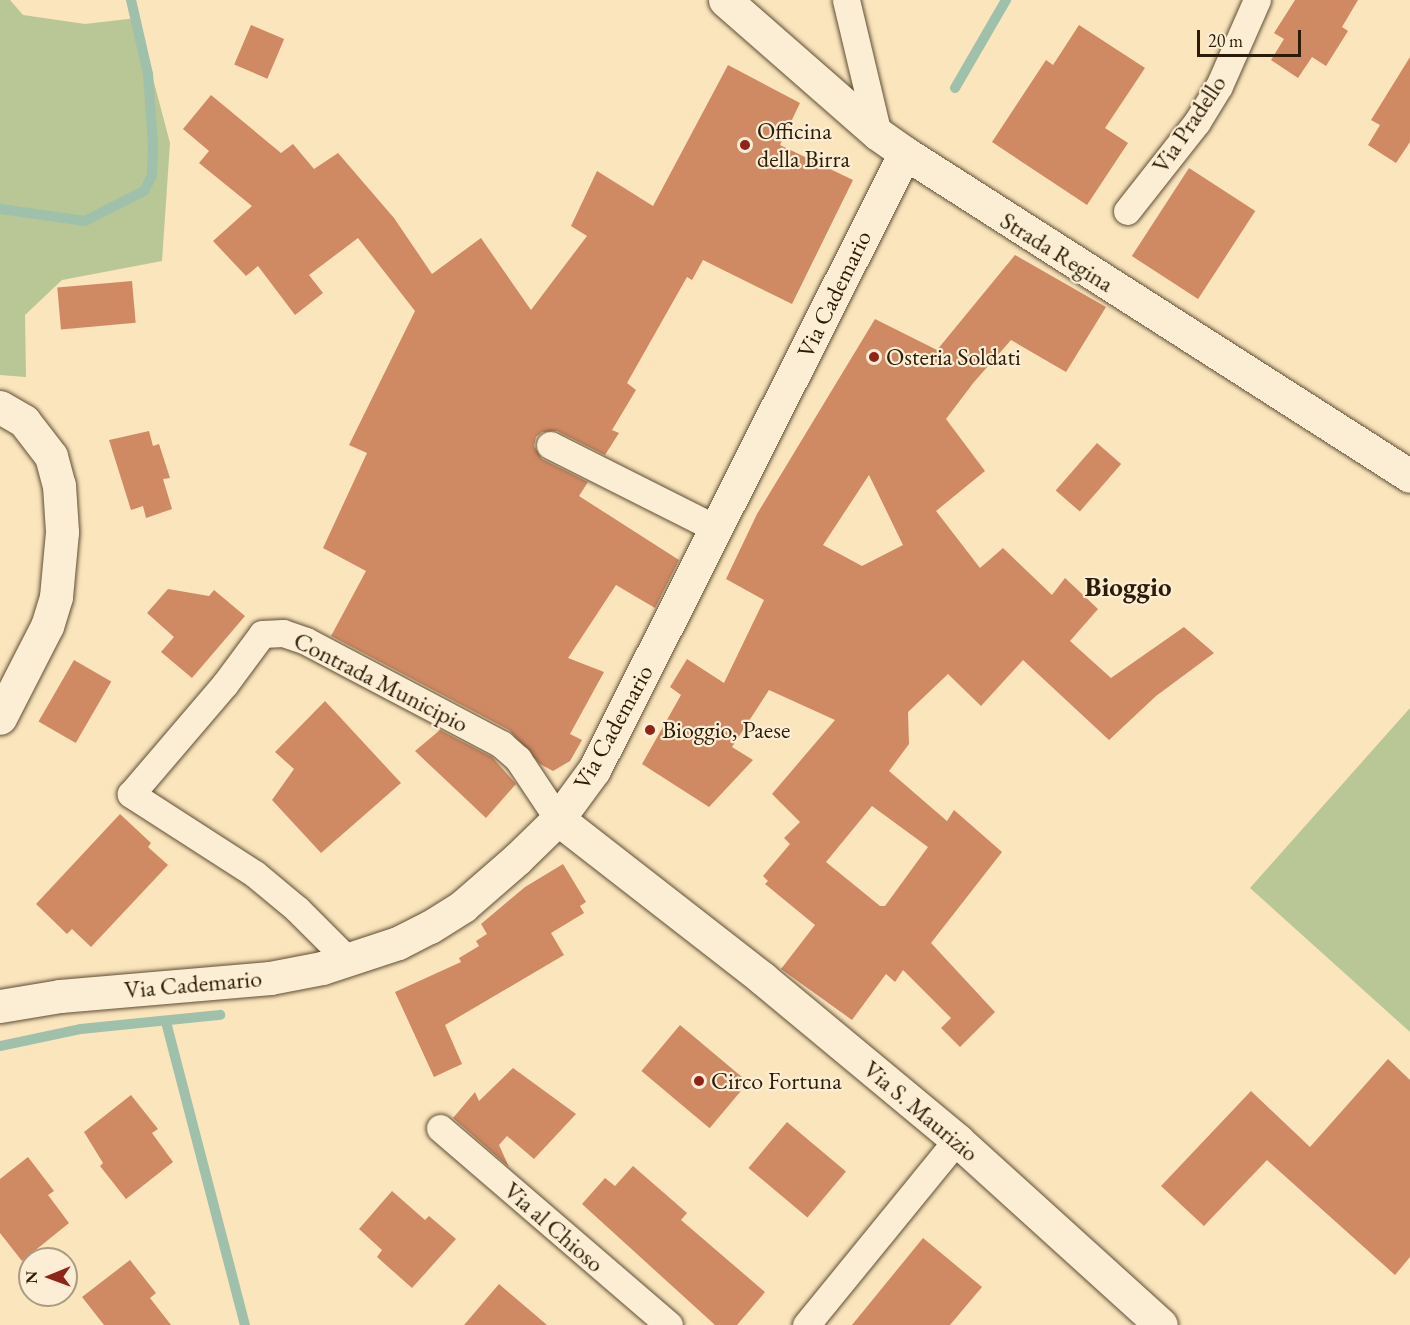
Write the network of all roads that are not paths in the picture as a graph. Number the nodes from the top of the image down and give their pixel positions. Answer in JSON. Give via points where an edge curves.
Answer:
{"nodes":[{"id":1,"x":725,"y":0,"type":"edge"},
{"id":2,"x":846,"y":0,"type":"edge"},
{"id":3,"x":1257,"y":0,"type":"edge"},
{"id":4,"x":878,"y":134,"type":"junction"},
{"id":5,"x":905,"y":153,"type":"junction"},
{"id":6,"x":1128,"y":211,"type":"dead end"},
{"id":7,"x":0,"y":407,"type":"edge"},
{"id":8,"x":550,"y":445,"type":"dead end"},
{"id":9,"x":1410,"y":476,"type":"edge"},
{"id":10,"x":717,"y":529,"type":"junction"},
{"id":11,"x":0,"y":718,"type":"edge"},
{"id":12,"x":558,"y":819,"type":"junction"},
{"id":13,"x":348,"y":960,"type":"junction"},
{"id":14,"x":0,"y":1006,"type":"edge"},
{"id":15,"x":440,"y":1128,"type":"dead end"},
{"id":16,"x":957,"y":1140,"type":"junction"},
{"id":17,"x":669,"y":1325,"type":"edge"},
{"id":18,"x":806,"y":1325,"type":"edge"},
{"id":19,"x":1161,"y":1325,"type":"edge"}],
"edges":[{"from":1,"to":4,"type":"street","name":"Strada Regina"},
{"from":2,"to":4,"type":"street"},
{"from":3,"to":6,"type":"street","name":"Via Pradello","via":[[1219,86],[1197,122]]},
{"from":4,"to":5,"type":"street","name":"Strada Regina"},
{"from":5,"to":9,"type":"street","name":"Strada Regina"},
{"from":5,"to":10,"type":"street","name":"Via Cademario"},
{"from":7,"to":11,"type":"street","via":[[24,421],[51,456],[59,485],[62,532],[56,597],[47,626]]},
{"from":8,"to":10,"type":"street"},
{"from":10,"to":12,"type":"street","name":"Via Cademario","via":[[594,770]]},
{"from":12,"to":13,"type":"street","name":"Via Cademario","via":[[463,906],[398,943]]},
{"from":12,"to":13,"type":"street","name":"Contrada Municipio","via":[[518,759],[501,744],[306,641],[271,632],[256,641],[225,684],[131,794],[255,874]]},
{"from":12,"to":16,"type":"street","name":"Via S. Maurizio","via":[[762,978]]},
{"from":13,"to":14,"type":"street","name":"Via Cademario","via":[[282,976],[60,996]]},
{"from":15,"to":17,"type":"street","name":"Via al Chioso"},
{"from":16,"to":18,"type":"street"},
{"from":16,"to":19,"type":"street","name":"Via S. Maurizio"}]}
